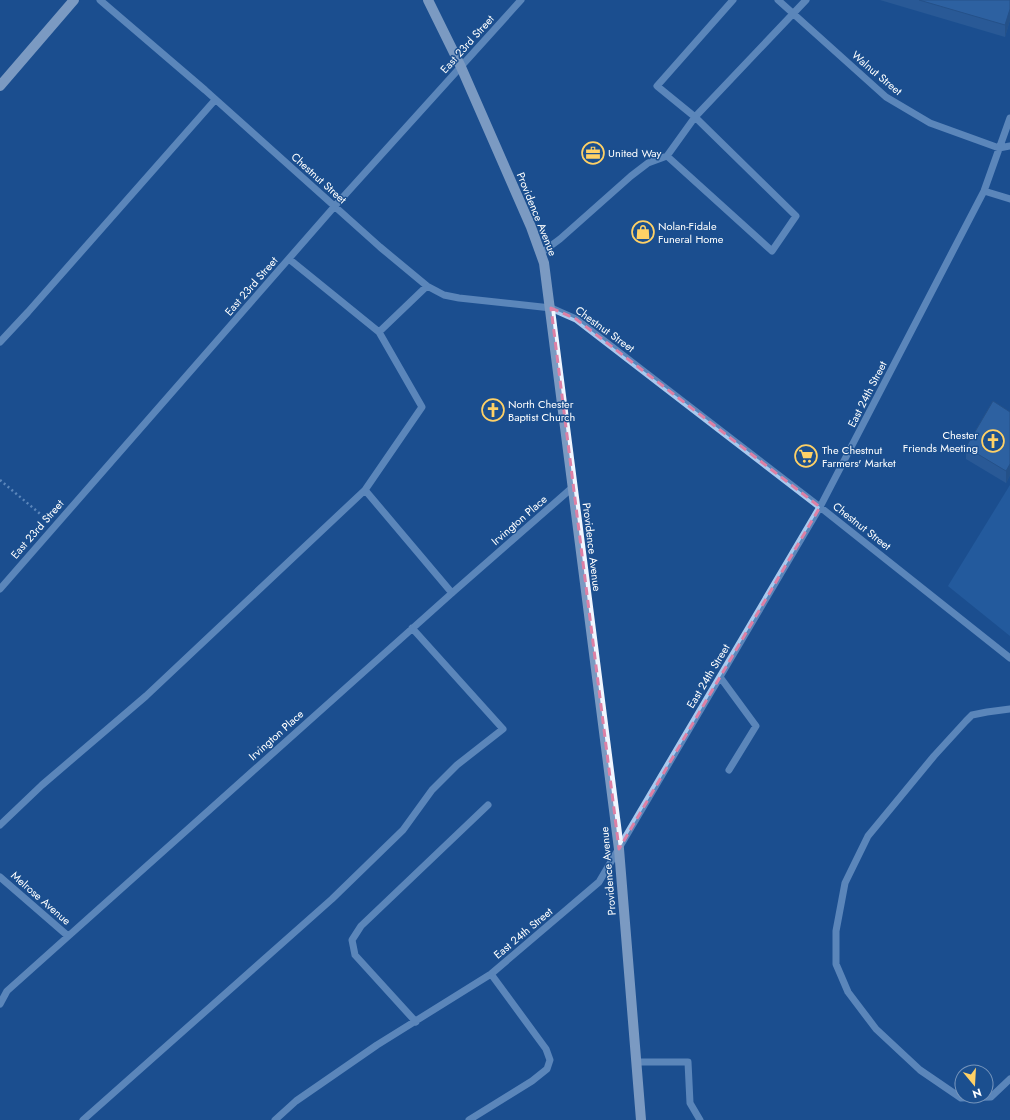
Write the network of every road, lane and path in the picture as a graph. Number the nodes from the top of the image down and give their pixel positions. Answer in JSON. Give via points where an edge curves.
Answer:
{"nodes":[{"id":1,"x":74,"y":0,"type":"edge"},
{"id":2,"x":100,"y":0,"type":"edge"},
{"id":3,"x":428,"y":0,"type":"edge"},
{"id":4,"x":520,"y":0,"type":"edge"},
{"id":5,"x":733,"y":0,"type":"edge"},
{"id":6,"x":778,"y":0,"type":"edge"},
{"id":7,"x":806,"y":0,"type":"edge"},
{"id":8,"x":794,"y":14,"type":"junction"},
{"id":9,"x":461,"y":67,"type":"junction"},
{"id":10,"x":0,"y":86,"type":"edge"},
{"id":11,"x":215,"y":100,"type":"junction"},
{"id":12,"x":695,"y":117,"type":"junction"},
{"id":13,"x":1010,"y":118,"type":"edge"},
{"id":14,"x":1010,"y":146,"type":"edge"},
{"id":15,"x":999,"y":148,"type":"junction"},
{"id":16,"x":667,"y":156,"type":"junction"},
{"id":17,"x":984,"y":191,"type":"junction"},
{"id":18,"x":1010,"y":199,"type":"edge"},
{"id":19,"x":334,"y":207,"type":"junction"},
{"id":20,"x":541,"y":253,"type":"junction"},
{"id":21,"x":289,"y":259,"type":"junction"},
{"id":22,"x":427,"y":286,"type":"junction"},
{"id":23,"x":551,"y":308,"type":"junction"},
{"id":24,"x":378,"y":332,"type":"junction"},
{"id":25,"x":0,"y":342,"type":"edge"},
{"id":26,"x":0,"y":480,"type":"edge"},
{"id":27,"x":573,"y":487,"type":"junction"},
{"id":28,"x":365,"y":490,"type":"junction"},
{"id":29,"x":820,"y":507,"type":"junction"},
{"id":30,"x":55,"y":526,"type":"junction"},
{"id":31,"x":0,"y":588,"type":"edge"},
{"id":32,"x":452,"y":593,"type":"junction"},
{"id":33,"x":412,"y":628,"type":"junction"},
{"id":34,"x":1010,"y":658,"type":"edge"},
{"id":35,"x":720,"y":677,"type":"junction"},
{"id":36,"x":1010,"y":709,"type":"edge"},
{"id":37,"x":729,"y":770,"type":"dead end"},
{"id":38,"x":488,"y":805,"type":"dead end"},
{"id":39,"x":0,"y":825,"type":"edge"},
{"id":40,"x":619,"y":849,"type":"junction"},
{"id":41,"x":0,"y":877,"type":"edge"},
{"id":42,"x":68,"y":936,"type":"junction"},
{"id":43,"x":492,"y":974,"type":"junction"},
{"id":44,"x":0,"y":1004,"type":"edge"},
{"id":45,"x":416,"y":1022,"type":"junction"},
{"id":46,"x":636,"y":1062,"type":"junction"},
{"id":47,"x":1010,"y":1078,"type":"edge"},
{"id":48,"x":83,"y":1120,"type":"edge"},
{"id":49,"x":275,"y":1120,"type":"edge"},
{"id":50,"x":470,"y":1120,"type":"edge"},
{"id":51,"x":641,"y":1120,"type":"edge"},
{"id":52,"x":700,"y":1120,"type":"edge"}],
"edges":[{"from":1,"to":10,"type":"main road"},
{"from":2,"to":11,"type":"street","name":"Chestnut Street"},
{"from":3,"to":9,"type":"main road","name":"Providence Avenue"},
{"from":4,"to":9,"type":"street","name":"East 23rd Street"},
{"from":5,"to":12,"type":"street","via":[[658,86]]},
{"from":6,"to":8,"type":"street","name":"Walnut Street"},
{"from":7,"to":8,"type":"street"},
{"from":8,"to":12,"type":"street"},
{"from":8,"to":15,"type":"street","name":"Walnut Street","via":[[886,97],[930,123]]},
{"from":9,"to":19,"type":"street","name":"East 23rd Street"},
{"from":9,"to":20,"type":"main road","name":"Providence Avenue"},
{"from":11,"to":19,"type":"street","name":"Chestnut Street"},
{"from":11,"to":25,"type":"street"},
{"from":12,"to":16,"type":"street"},
{"from":12,"to":16,"type":"street","via":[[796,216],[772,251]]},
{"from":13,"to":15,"type":"street","name":"East 24th Street"},
{"from":14,"to":15,"type":"street"},
{"from":15,"to":17,"type":"street","name":"East 24th Street"},
{"from":16,"to":20,"type":"street","via":[[648,163],[631,176]]},
{"from":17,"to":18,"type":"street"},
{"from":17,"to":29,"type":"street","name":"East 24th Street"},
{"from":19,"to":21,"type":"street","name":"East 23rd Street"},
{"from":19,"to":22,"type":"street","name":"Chestnut Street"},
{"from":20,"to":23,"type":"main road","name":"Providence Avenue"},
{"from":21,"to":24,"type":"street"},
{"from":21,"to":30,"type":"street","name":"East 23rd Street"},
{"from":22,"to":23,"type":"street","name":"Chestnut Street","via":[[444,295],[459,298]]},
{"from":22,"to":24,"type":"street"},
{"from":23,"to":27,"type":"main road","name":"Providence Avenue"},
{"from":23,"to":29,"type":"street","name":"Chestnut Street","via":[[576,319]]},
{"from":24,"to":28,"type":"street","via":[[422,407]]},
{"from":26,"to":30,"type":"path"},
{"from":27,"to":32,"type":"street","name":"Irvington Place"},
{"from":27,"to":40,"type":"main road","name":"Providence Avenue"},
{"from":28,"to":32,"type":"street"},
{"from":28,"to":39,"type":"street","via":[[146,696],[42,785]]},
{"from":29,"to":34,"type":"street","name":"Chestnut Street"},
{"from":29,"to":35,"type":"street","name":"East 24th Street"},
{"from":30,"to":31,"type":"street","name":"East 23rd Street"},
{"from":32,"to":33,"type":"street","name":"Irvington Place"},
{"from":33,"to":42,"type":"street","name":"Irvington Place"},
{"from":33,"to":48,"type":"street","via":[[503,729],[452,770],[432,790],[403,830],[332,899]]},
{"from":35,"to":37,"type":"street","via":[[756,726]]},
{"from":35,"to":40,"type":"street","name":"East 24th Street"},
{"from":36,"to":47,"type":"street","via":[[972,715],[934,756],[868,836],[845,882],[836,931],[836,964],[848,992],[876,1029],[920,1070],[961,1098],[991,1097]]},
{"from":38,"to":45,"type":"street","via":[[361,926],[352,940],[355,955]]},
{"from":40,"to":43,"type":"street","name":"East 24th Street","via":[[599,882]]},
{"from":40,"to":46,"type":"main road","name":"Providence Avenue"},
{"from":41,"to":42,"type":"street","name":"Melrose Avenue"},
{"from":42,"to":44,"type":"street","name":"Irvington Place","via":[[7,991]]},
{"from":43,"to":45,"type":"street","name":"East 24th Street"},
{"from":43,"to":50,"type":"street","via":[[546,1049],[550,1060],[548,1070]]},
{"from":45,"to":49,"type":"street","name":"East 24th Street","via":[[377,1045],[296,1101]]},
{"from":46,"to":51,"type":"main road","name":"Providence Avenue"},
{"from":46,"to":52,"type":"street","via":[[688,1062],[690,1103]]}]}
